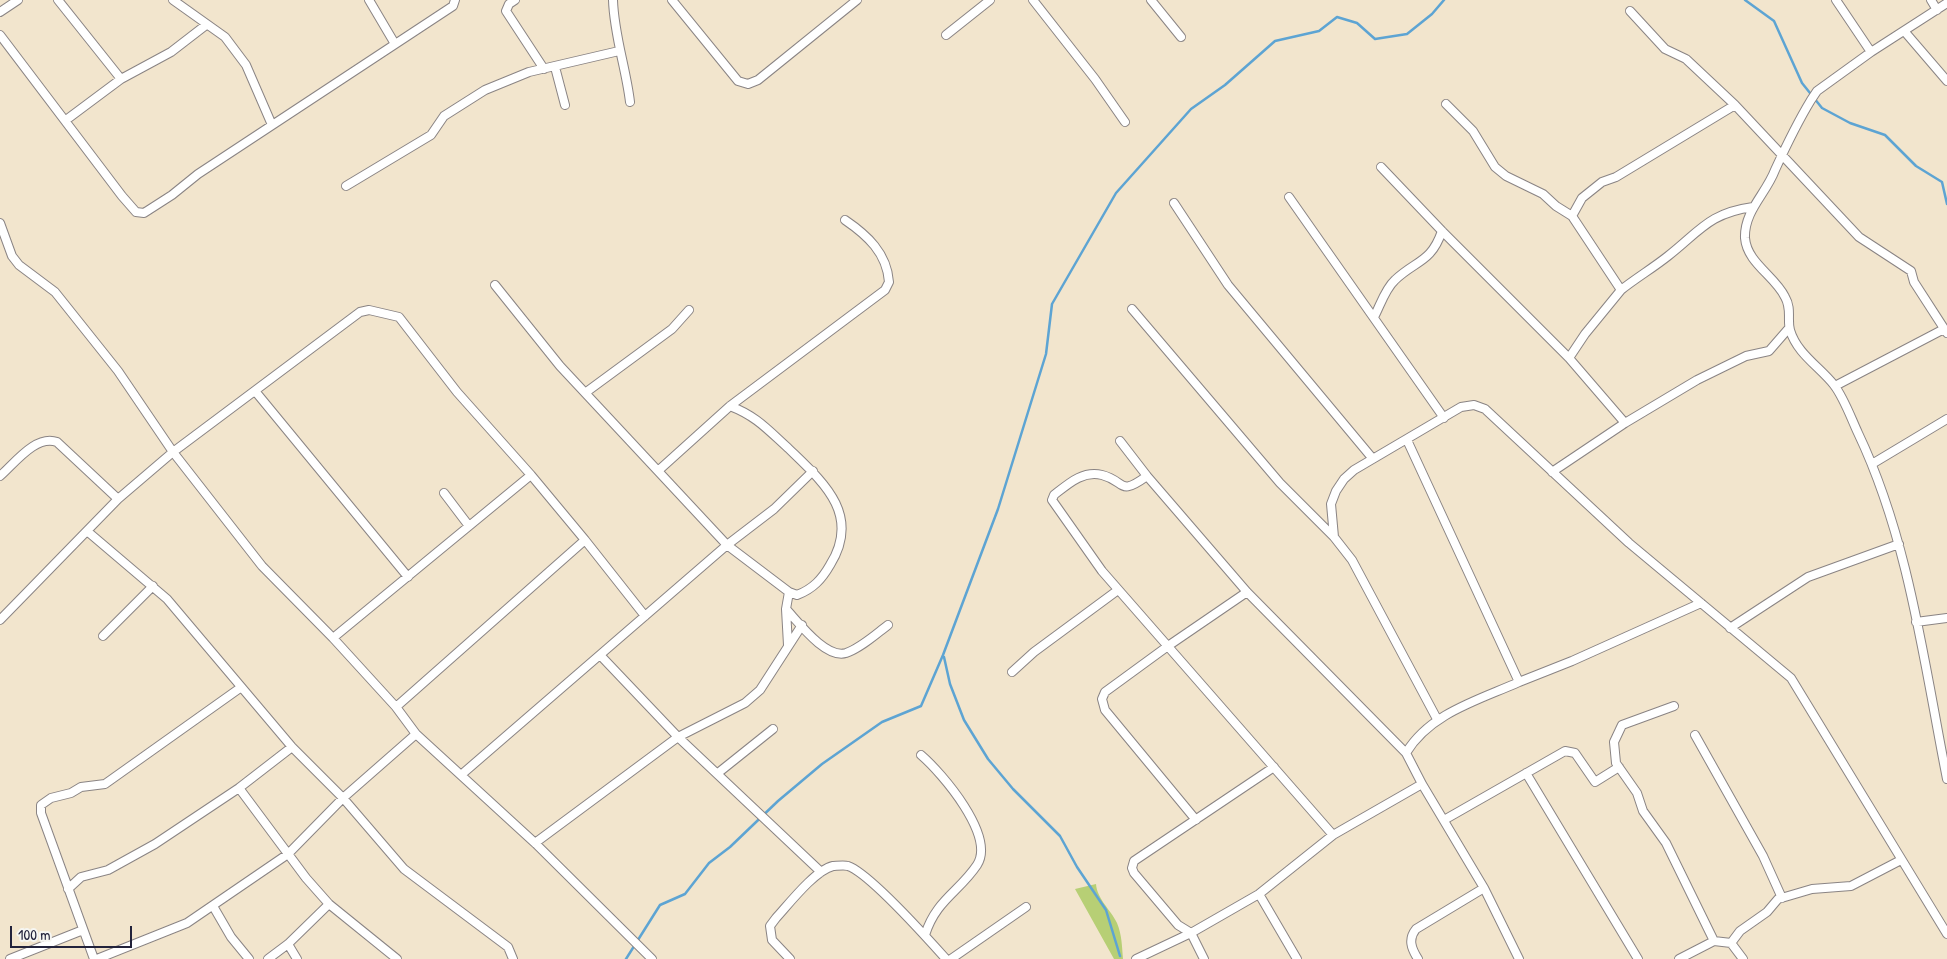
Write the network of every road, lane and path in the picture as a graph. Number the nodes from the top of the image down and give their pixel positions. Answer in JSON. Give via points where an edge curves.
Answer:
{"nodes":[{"id":1,"x":18,"y":0,"type":"edge"},
{"id":2,"x":58,"y":0,"type":"edge"},
{"id":3,"x":173,"y":0,"type":"edge"},
{"id":4,"x":369,"y":0,"type":"edge"},
{"id":5,"x":455,"y":0,"type":"edge"},
{"id":6,"x":516,"y":0,"type":"edge"},
{"id":7,"x":613,"y":0,"type":"edge"},
{"id":8,"x":672,"y":0,"type":"edge"},
{"id":9,"x":857,"y":0,"type":"edge"},
{"id":10,"x":990,"y":0,"type":"edge"},
{"id":11,"x":1033,"y":0,"type":"edge"},
{"id":12,"x":1151,"y":0,"type":"edge"},
{"id":13,"x":1836,"y":0,"type":"edge"},
{"id":14,"x":1931,"y":0,"type":"edge"},
{"id":15,"x":1947,"y":4,"type":"edge"},
{"id":16,"x":1937,"y":10,"type":"junction"},
{"id":17,"x":1630,"y":11,"type":"dead end"},
{"id":18,"x":0,"y":12,"type":"edge"},
{"id":19,"x":206,"y":25,"type":"junction"},
{"id":20,"x":1905,"y":32,"type":"junction"},
{"id":21,"x":0,"y":35,"type":"edge"},
{"id":22,"x":946,"y":35,"type":"dead end"},
{"id":23,"x":1181,"y":37,"type":"dead end"},
{"id":24,"x":395,"y":44,"type":"junction"},
{"id":25,"x":619,"y":51,"type":"junction"},
{"id":26,"x":1871,"y":52,"type":"junction"},
{"id":27,"x":555,"y":67,"type":"junction"},
{"id":28,"x":544,"y":69,"type":"junction"},
{"id":29,"x":121,"y":79,"type":"junction"},
{"id":30,"x":1947,"y":81,"type":"edge"},
{"id":31,"x":630,"y":102,"type":"dead end"},
{"id":32,"x":1446,"y":104,"type":"dead end"},
{"id":33,"x":565,"y":105,"type":"dead end"},
{"id":34,"x":1735,"y":105,"type":"junction"},
{"id":35,"x":66,"y":120,"type":"junction"},
{"id":36,"x":1125,"y":122,"type":"dead end"},
{"id":37,"x":272,"y":126,"type":"junction"},
{"id":38,"x":1780,"y":154,"type":"junction"},
{"id":39,"x":1381,"y":167,"type":"dead end"},
{"id":40,"x":346,"y":186,"type":"dead end"},
{"id":41,"x":1289,"y":197,"type":"dead end"},
{"id":42,"x":1174,"y":203,"type":"dead end"},
{"id":43,"x":1753,"y":207,"type":"junction"},
{"id":44,"x":1572,"y":216,"type":"junction"},
{"id":45,"x":845,"y":220,"type":"dead end"},
{"id":46,"x":0,"y":224,"type":"edge"},
{"id":47,"x":1442,"y":231,"type":"junction"},
{"id":48,"x":8,"y":245,"type":"junction"},
{"id":49,"x":0,"y":250,"type":"edge"},
{"id":50,"x":495,"y":285,"type":"dead end"},
{"id":51,"x":1621,"y":290,"type":"junction"},
{"id":52,"x":1132,"y":309,"type":"dead end"},
{"id":53,"x":689,"y":310,"type":"dead end"},
{"id":54,"x":1374,"y":317,"type":"junction"},
{"id":55,"x":1789,"y":328,"type":"junction"},
{"id":56,"x":1946,"y":331,"type":"edge"},
{"id":57,"x":1795,"y":342,"type":"junction"},
{"id":58,"x":1769,"y":351,"type":"junction"},
{"id":59,"x":1569,"y":358,"type":"junction"},
{"id":60,"x":1835,"y":386,"type":"junction"},
{"id":61,"x":255,"y":391,"type":"junction"},
{"id":62,"x":585,"y":393,"type":"junction"},
{"id":63,"x":730,"y":406,"type":"junction"},
{"id":64,"x":1444,"y":418,"type":"junction"},
{"id":65,"x":1947,"y":419,"type":"edge"},
{"id":66,"x":1625,"y":423,"type":"junction"},
{"id":67,"x":1407,"y":440,"type":"junction"},
{"id":68,"x":1120,"y":441,"type":"dead end"},
{"id":69,"x":173,"y":452,"type":"junction"},
{"id":70,"x":1373,"y":460,"type":"junction"},
{"id":71,"x":1872,"y":464,"type":"junction"},
{"id":72,"x":659,"y":470,"type":"junction"},
{"id":73,"x":813,"y":471,"type":"junction"},
{"id":74,"x":1552,"y":472,"type":"junction"},
{"id":75,"x":531,"y":474,"type":"junction"},
{"id":76,"x":0,"y":476,"type":"edge"},
{"id":77,"x":1147,"y":476,"type":"junction"},
{"id":78,"x":444,"y":493,"type":"dead end"},
{"id":79,"x":118,"y":499,"type":"junction"},
{"id":80,"x":470,"y":526,"type":"junction"},
{"id":81,"x":87,"y":531,"type":"junction"},
{"id":82,"x":1334,"y":537,"type":"junction"},
{"id":83,"x":585,"y":540,"type":"junction"},
{"id":84,"x":1899,"y":544,"type":"junction"},
{"id":85,"x":727,"y":545,"type":"junction"},
{"id":86,"x":408,"y":577,"type":"junction"},
{"id":87,"x":154,"y":586,"type":"junction"},
{"id":88,"x":1118,"y":590,"type":"junction"},
{"id":89,"x":789,"y":592,"type":"junction"},
{"id":90,"x":1248,"y":592,"type":"junction"},
{"id":91,"x":1701,"y":603,"type":"junction"},
{"id":92,"x":786,"y":609,"type":"junction"},
{"id":93,"x":644,"y":616,"type":"junction"},
{"id":94,"x":1947,"y":618,"type":"edge"},
{"id":95,"x":0,"y":620,"type":"edge"},
{"id":96,"x":1916,"y":622,"type":"junction"},
{"id":97,"x":888,"y":625,"type":"dead end"},
{"id":98,"x":802,"y":626,"type":"junction"},
{"id":99,"x":1730,"y":628,"type":"junction"},
{"id":100,"x":103,"y":636,"type":"dead end"},
{"id":101,"x":333,"y":638,"type":"junction"},
{"id":102,"x":788,"y":645,"type":"junction"},
{"id":103,"x":1168,"y":646,"type":"junction"},
{"id":104,"x":600,"y":655,"type":"junction"},
{"id":105,"x":1012,"y":672,"type":"dead end"},
{"id":106,"x":1519,"y":682,"type":"junction"},
{"id":107,"x":240,"y":688,"type":"junction"},
{"id":108,"x":396,"y":706,"type":"junction"},
{"id":109,"x":1674,"y":706,"type":"dead end"},
{"id":110,"x":1437,"y":719,"type":"junction"},
{"id":111,"x":773,"y":729,"type":"dead end"},
{"id":112,"x":416,"y":734,"type":"junction"},
{"id":113,"x":1695,"y":735,"type":"dead end"},
{"id":114,"x":678,"y":736,"type":"junction"},
{"id":115,"x":292,"y":747,"type":"junction"},
{"id":116,"x":1406,"y":753,"type":"junction"},
{"id":117,"x":921,"y":755,"type":"dead end"},
{"id":118,"x":1274,"y":767,"type":"junction"},
{"id":119,"x":1619,"y":767,"type":"junction"},
{"id":120,"x":718,"y":773,"type":"junction"},
{"id":121,"x":1526,"y":773,"type":"junction"},
{"id":122,"x":461,"y":775,"type":"junction"},
{"id":123,"x":1947,"y":779,"type":"edge"},
{"id":124,"x":1422,"y":784,"type":"junction"},
{"id":125,"x":238,"y":788,"type":"junction"},
{"id":126,"x":343,"y":798,"type":"junction"},
{"id":127,"x":1196,"y":820,"type":"junction"},
{"id":128,"x":1444,"y":820,"type":"junction"},
{"id":129,"x":1333,"y":835,"type":"junction"},
{"id":130,"x":535,"y":842,"type":"junction"},
{"id":131,"x":288,"y":854,"type":"junction"},
{"id":132,"x":1901,"y":860,"type":"junction"},
{"id":133,"x":821,"y":872,"type":"junction"},
{"id":134,"x":1484,"y":888,"type":"junction"},
{"id":135,"x":68,"y":889,"type":"junction"},
{"id":136,"x":1259,"y":894,"type":"junction"},
{"id":137,"x":1782,"y":898,"type":"junction"},
{"id":138,"x":329,"y":904,"type":"junction"},
{"id":139,"x":212,"y":906,"type":"junction"},
{"id":140,"x":1026,"y":907,"type":"dead end"},
{"id":141,"x":83,"y":930,"type":"junction"},
{"id":142,"x":1190,"y":933,"type":"junction"},
{"id":143,"x":1947,"y":934,"type":"edge"},
{"id":144,"x":925,"y":935,"type":"junction"},
{"id":145,"x":1714,"y":941,"type":"junction"},
{"id":146,"x":1731,"y":943,"type":"junction"},
{"id":147,"x":288,"y":944,"type":"junction"},
{"id":148,"x":10,"y":959,"type":"edge"},
{"id":149,"x":96,"y":959,"type":"edge"},
{"id":150,"x":249,"y":959,"type":"edge"},
{"id":151,"x":268,"y":959,"type":"edge"},
{"id":152,"x":296,"y":959,"type":"edge"},
{"id":153,"x":397,"y":959,"type":"edge"},
{"id":154,"x":513,"y":959,"type":"edge"},
{"id":155,"x":652,"y":959,"type":"edge"},
{"id":156,"x":790,"y":959,"type":"edge"},
{"id":157,"x":946,"y":959,"type":"edge"},
{"id":158,"x":951,"y":959,"type":"edge"},
{"id":159,"x":1136,"y":959,"type":"edge"},
{"id":160,"x":1204,"y":959,"type":"edge"},
{"id":161,"x":1297,"y":959,"type":"edge"},
{"id":162,"x":1418,"y":959,"type":"edge"},
{"id":163,"x":1519,"y":959,"type":"edge"},
{"id":164,"x":1638,"y":959,"type":"edge"},
{"id":165,"x":1679,"y":959,"type":"edge"},
{"id":166,"x":1743,"y":959,"type":"edge"}],
"edges":[{"from":1,"to":18,"type":"street"},
{"from":2,"to":29,"type":"street"},
{"from":3,"to":19,"type":"street"},
{"from":4,"to":24,"type":"street"},
{"from":5,"to":24,"type":"street","via":[[453,6]]},
{"from":6,"to":28,"type":"street","via":[[506,11]]},
{"from":7,"to":25,"type":"street"},
{"from":8,"to":9,"type":"street","via":[[738,81],[748,84],[758,80]]},
{"from":10,"to":22,"type":"street"},
{"from":11,"to":36,"type":"street"},
{"from":12,"to":23,"type":"street"},
{"from":13,"to":26,"type":"street"},
{"from":14,"to":16,"type":"street"},
{"from":15,"to":16,"type":"street"},
{"from":16,"to":20,"type":"street"},
{"from":17,"to":34,"type":"street","via":[[1665,49],[1686,59]]},
{"from":19,"to":29,"type":"street","via":[[171,52]]},
{"from":19,"to":37,"type":"street","via":[[221,32],[246,65]]},
{"from":20,"to":26,"type":"street"},
{"from":20,"to":30,"type":"street"},
{"from":21,"to":35,"type":"street"},
{"from":24,"to":37,"type":"street"},
{"from":25,"to":27,"type":"street"},
{"from":25,"to":31,"type":"street"},
{"from":26,"to":38,"type":"street","via":[[1817,91]]},
{"from":27,"to":28,"type":"street"},
{"from":27,"to":33,"type":"street"},
{"from":28,"to":40,"type":"street","via":[[485,90],[444,116],[431,134]]},
{"from":29,"to":35,"type":"street"},
{"from":32,"to":44,"type":"street","via":[[1473,131],[1495,167],[1543,194]]},
{"from":34,"to":38,"type":"street"},
{"from":34,"to":44,"type":"street","via":[[1616,177],[1602,182],[1582,198]]},
{"from":35,"to":37,"type":"street","via":[[122,196],[133,209],[144,213]]},
{"from":38,"to":43,"type":"street","via":[[1767,186]]},
{"from":38,"to":56,"type":"street","via":[[1859,237],[1911,271],[1914,282]]},
{"from":39,"to":47,"type":"street"},
{"from":41,"to":54,"type":"street"},
{"from":42,"to":70,"type":"street","via":[[1228,285]]},
{"from":43,"to":51,"type":"street","via":[[1724,212],[1710,220]]},
{"from":43,"to":55,"type":"street","via":[[1746,224],[1747,249],[1786,298],[1791,314]]},
{"from":44,"to":51,"type":"street"},
{"from":45,"to":63,"type":"street","via":[[864,233],[885,261],[890,282],[885,290]]},
{"from":46,"to":48,"type":"street"},
{"from":47,"to":54,"type":"street","via":[[1436,248],[1395,280]]},
{"from":47,"to":59,"type":"street"},
{"from":48,"to":49,"type":"street"},
{"from":48,"to":69,"type":"street","via":[[12,256],[25,271],[56,292],[118,371]]},
{"from":50,"to":62,"type":"street"},
{"from":51,"to":59,"type":"street"},
{"from":52,"to":82,"type":"street","via":[[1280,483]]},
{"from":53,"to":62,"type":"street","via":[[665,334]]},
{"from":54,"to":64,"type":"street"},
{"from":55,"to":57,"type":"street"},
{"from":55,"to":58,"type":"street"},
{"from":56,"to":60,"type":"street"},
{"from":57,"to":58,"type":"street","via":[[1782,343]]},
{"from":57,"to":60,"type":"street"},
{"from":58,"to":66,"type":"street","via":[[1746,356],[1722,367]]},
{"from":59,"to":66,"type":"street"},
{"from":60,"to":71,"type":"street"},
{"from":61,"to":69,"type":"street"},
{"from":61,"to":75,"type":"street","via":[[360,312],[369,310],[399,317],[457,392]]},
{"from":61,"to":86,"type":"street"},
{"from":62,"to":72,"type":"street"},
{"from":63,"to":72,"type":"street"},
{"from":63,"to":73,"type":"street","via":[[760,420]]},
{"from":64,"to":67,"type":"street"},
{"from":64,"to":74,"type":"street","via":[[1461,407],[1474,404],[1485,408]]},
{"from":65,"to":71,"type":"street"},
{"from":66,"to":74,"type":"street"},
{"from":67,"to":70,"type":"street"},
{"from":67,"to":106,"type":"street"},
{"from":68,"to":77,"type":"street"},
{"from":69,"to":79,"type":"street"},
{"from":69,"to":101,"type":"street","via":[[262,566]]},
{"from":70,"to":82,"type":"street","via":[[1354,470],[1336,490],[1331,504]]},
{"from":71,"to":84,"type":"street"},
{"from":72,"to":85,"type":"street"},
{"from":73,"to":85,"type":"street","via":[[774,509]]},
{"from":73,"to":89,"type":"street","via":[[834,496],[840,512],[841,534],[834,559],[823,577],[810,590],[797,595]]},
{"from":74,"to":91,"type":"street","via":[[1628,543]]},
{"from":75,"to":80,"type":"street"},
{"from":75,"to":83,"type":"street"},
{"from":76,"to":79,"type":"street","via":[[34,445],[51,440]]},
{"from":77,"to":88,"type":"street","via":[[1126,486],[1103,475],[1081,476],[1054,495],[1052,500]]},
{"from":77,"to":90,"type":"street"},
{"from":78,"to":80,"type":"street"},
{"from":79,"to":81,"type":"street"},
{"from":80,"to":86,"type":"street"},
{"from":81,"to":87,"type":"street"},
{"from":81,"to":95,"type":"street"},
{"from":82,"to":110,"type":"street","via":[[1352,560]]},
{"from":83,"to":93,"type":"street"},
{"from":83,"to":108,"type":"street"},
{"from":84,"to":96,"type":"street"},
{"from":84,"to":99,"type":"street","via":[[1808,577]]},
{"from":85,"to":89,"type":"street"},
{"from":85,"to":93,"type":"street"},
{"from":86,"to":101,"type":"street"},
{"from":87,"to":100,"type":"street"},
{"from":87,"to":107,"type":"street"},
{"from":88,"to":103,"type":"street"},
{"from":88,"to":105,"type":"street"},
{"from":89,"to":92,"type":"street"},
{"from":90,"to":103,"type":"street"},
{"from":90,"to":116,"type":"street"},
{"from":91,"to":99,"type":"street"},
{"from":91,"to":106,"type":"street"},
{"from":92,"to":98,"type":"street"},
{"from":92,"to":102,"type":"street"},
{"from":93,"to":104,"type":"street"},
{"from":94,"to":96,"type":"street"},
{"from":96,"to":123,"type":"street"},
{"from":97,"to":98,"type":"street","via":[[846,653],[837,654],[825,649]]},
{"from":98,"to":102,"type":"street"},
{"from":99,"to":132,"type":"street","via":[[1791,678]]},
{"from":101,"to":108,"type":"street"},
{"from":102,"to":114,"type":"street","via":[[760,690],[746,702]]},
{"from":103,"to":118,"type":"street"},
{"from":103,"to":127,"type":"street","via":[[1105,692],[1102,699],[1105,710]]},
{"from":104,"to":114,"type":"street"},
{"from":104,"to":122,"type":"street"},
{"from":106,"to":110,"type":"street"},
{"from":107,"to":115,"type":"street"},
{"from":107,"to":135,"type":"street","via":[[105,784],[82,787],[41,805]]},
{"from":108,"to":112,"type":"street"},
{"from":109,"to":119,"type":"street","via":[[1629,720],[1620,728],[1614,742]]},
{"from":110,"to":116,"type":"street","via":[[1415,738]]},
{"from":111,"to":120,"type":"street"},
{"from":112,"to":122,"type":"street"},
{"from":112,"to":126,"type":"street"},
{"from":113,"to":137,"type":"street","via":[[1759,848]]},
{"from":114,"to":120,"type":"street"},
{"from":114,"to":130,"type":"street"},
{"from":115,"to":125,"type":"street"},
{"from":115,"to":126,"type":"street"},
{"from":116,"to":124,"type":"street"},
{"from":117,"to":144,"type":"street","via":[[955,794],[980,834],[981,845],[977,865],[930,918]]},
{"from":118,"to":127,"type":"street"},
{"from":118,"to":129,"type":"street"},
{"from":119,"to":121,"type":"street","via":[[1595,782],[1570,751]]},
{"from":119,"to":145,"type":"street","via":[[1637,793],[1643,811],[1666,843]]},
{"from":120,"to":133,"type":"street"},
{"from":121,"to":128,"type":"street"},
{"from":121,"to":164,"type":"street"},
{"from":122,"to":130,"type":"street"},
{"from":124,"to":128,"type":"street"},
{"from":124,"to":129,"type":"street"},
{"from":125,"to":131,"type":"street"},
{"from":125,"to":135,"type":"street","via":[[141,853],[108,870],[81,878]]},
{"from":126,"to":131,"type":"street"},
{"from":126,"to":154,"type":"street","via":[[404,869],[508,947]]},
{"from":127,"to":142,"type":"street","via":[[1134,862],[1132,868],[1178,925]]},
{"from":128,"to":134,"type":"street"},
{"from":129,"to":136,"type":"street"},
{"from":130,"to":155,"type":"street"},
{"from":131,"to":138,"type":"street"},
{"from":131,"to":139,"type":"street"},
{"from":132,"to":137,"type":"street","via":[[1850,886],[1812,890]]},
{"from":132,"to":143,"type":"street"},
{"from":133,"to":144,"type":"street","via":[[832,866],[848,866],[863,875]]},
{"from":133,"to":156,"type":"street","via":[[770,926],[772,940]]},
{"from":134,"to":162,"type":"street","via":[[1416,928],[1411,944]]},
{"from":134,"to":163,"type":"street"},
{"from":135,"to":141,"type":"street"},
{"from":136,"to":142,"type":"street"},
{"from":136,"to":161,"type":"street"},
{"from":137,"to":146,"type":"street","via":[[1740,931]]},
{"from":138,"to":147,"type":"street"},
{"from":138,"to":153,"type":"street"},
{"from":139,"to":149,"type":"street","via":[[187,923]]},
{"from":139,"to":150,"type":"street"},
{"from":140,"to":158,"type":"street"},
{"from":141,"to":148,"type":"street"},
{"from":141,"to":149,"type":"street"},
{"from":142,"to":159,"type":"street"},
{"from":142,"to":160,"type":"street"},
{"from":144,"to":157,"type":"street"},
{"from":145,"to":146,"type":"street"},
{"from":145,"to":165,"type":"street"},
{"from":146,"to":166,"type":"street"},
{"from":147,"to":151,"type":"street"},
{"from":147,"to":152,"type":"street"}]}
